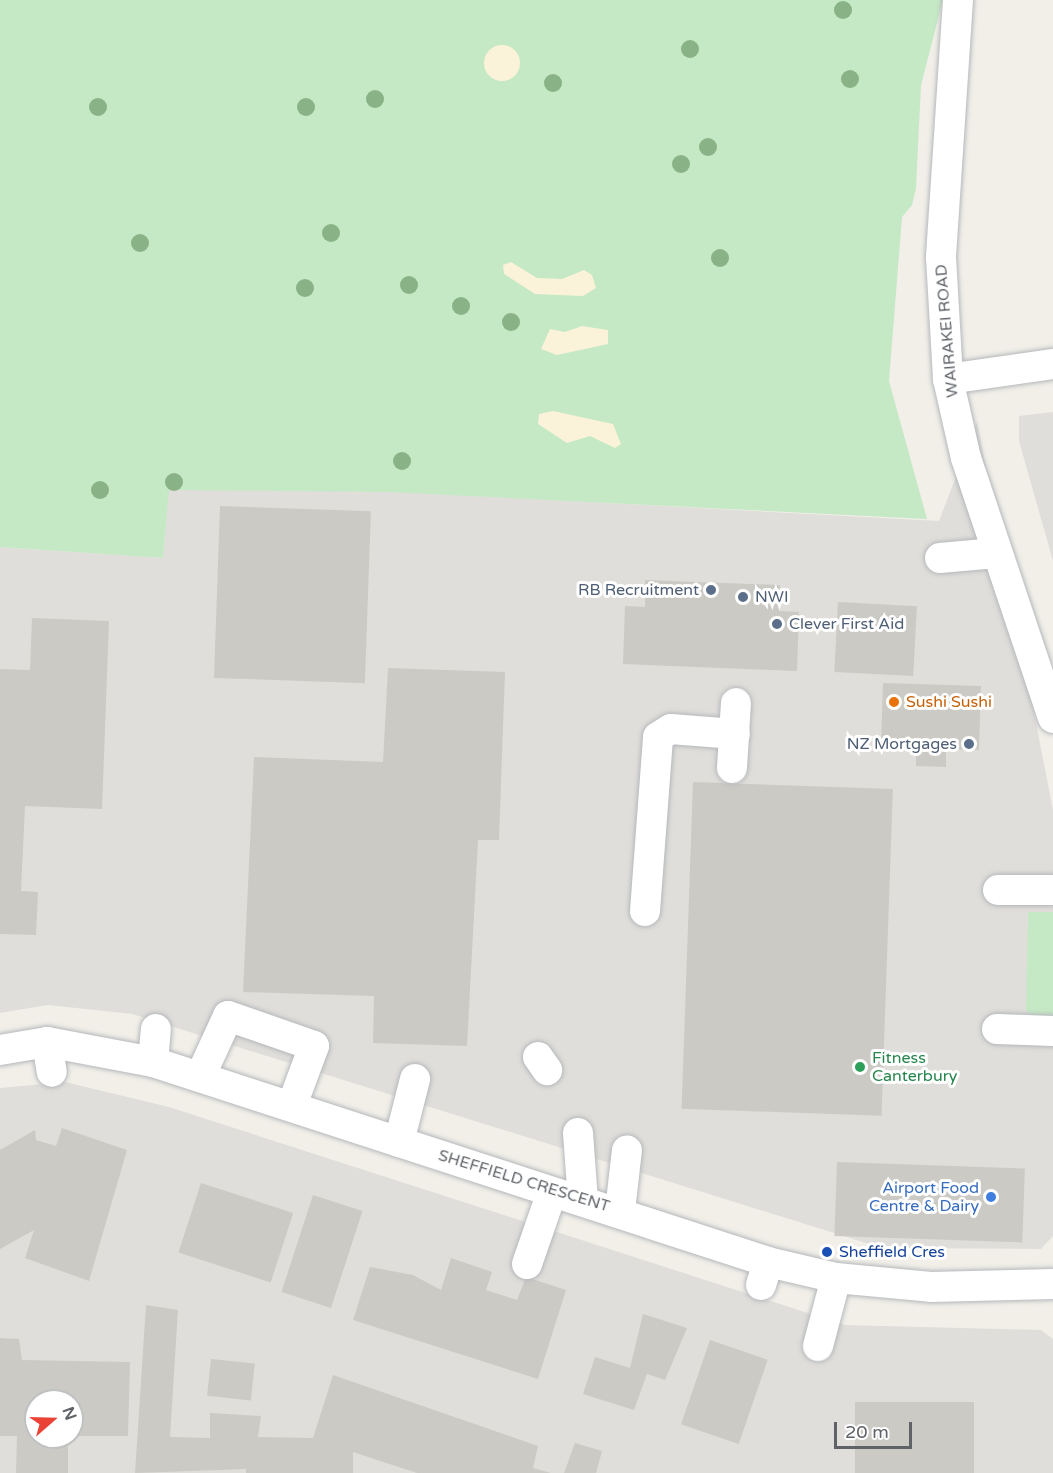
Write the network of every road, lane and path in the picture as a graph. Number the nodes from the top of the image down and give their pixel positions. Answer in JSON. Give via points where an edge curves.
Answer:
{"nodes":[{"id":1,"x":958,"y":0,"type":"edge"},
{"id":2,"x":1053,"y":364,"type":"edge"},
{"id":3,"x":948,"y":379,"type":"junction"},
{"id":4,"x":996,"y":553,"type":"junction"},
{"id":5,"x":940,"y":558,"type":"dead end"},
{"id":6,"x":736,"y":703,"type":"dead end"},
{"id":7,"x":1053,"y":718,"type":"edge"},
{"id":8,"x":735,"y":734,"type":"junction"},
{"id":9,"x":732,"y":768,"type":"dead end"},
{"id":10,"x":998,"y":890,"type":"dead end"},
{"id":11,"x":1053,"y":890,"type":"edge"},
{"id":12,"x":645,"y":911,"type":"dead end"},
{"id":13,"x":156,"y":1029,"type":"dead end"},
{"id":14,"x":997,"y":1029,"type":"dead end"},
{"id":15,"x":1053,"y":1031,"type":"edge"},
{"id":16,"x":47,"y":1042,"type":"junction"},
{"id":17,"x":0,"y":1050,"type":"edge"},
{"id":18,"x":153,"y":1062,"type":"junction"},
{"id":19,"x":52,"y":1072,"type":"dead end"},
{"id":20,"x":200,"y":1077,"type":"junction"},
{"id":21,"x":415,"y":1078,"type":"dead end"},
{"id":22,"x":292,"y":1105,"type":"junction"},
{"id":23,"x":578,"y":1132,"type":"dead end"},
{"id":24,"x":399,"y":1142,"type":"junction"},
{"id":25,"x":627,"y":1150,"type":"dead end"},
{"id":26,"x":552,"y":1191,"type":"junction"},
{"id":27,"x":584,"y":1201,"type":"junction"},
{"id":28,"x":620,"y":1211,"type":"junction"},
{"id":29,"x":527,"y":1264,"type":"dead end"},
{"id":30,"x":836,"y":1278,"type":"junction"},
{"id":31,"x":1053,"y":1284,"type":"edge"},
{"id":32,"x":818,"y":1346,"type":"dead end"}],
"edges":[{"from":1,"to":3,"type":"street","name":"WAIRAKEI ROAD","via":[[941,257]]},
{"from":2,"to":3,"type":"street"},
{"from":3,"to":4,"type":"street","name":"WAIRAKEI ROAD","via":[[966,458]]},
{"from":4,"to":5,"type":"street"},
{"from":4,"to":7,"type":"street","name":"WAIRAKEI ROAD"},
{"from":6,"to":8,"type":"street"},
{"from":8,"to":9,"type":"street"},
{"from":8,"to":12,"type":"street","via":[[671,729],[658,737]]},
{"from":10,"to":11,"type":"street"},
{"from":13,"to":18,"type":"street"},
{"from":14,"to":15,"type":"street"},
{"from":16,"to":17,"type":"street","name":"SHEFFIELD CRESCENT"},
{"from":16,"to":18,"type":"street","name":"SHEFFIELD CRESCENT"},
{"from":16,"to":19,"type":"street"},
{"from":18,"to":20,"type":"street","name":"SHEFFIELD CRESCENT"},
{"from":20,"to":22,"type":"street","name":"SHEFFIELD CRESCENT"},
{"from":20,"to":22,"type":"street","via":[[228,1016],[314,1046]]},
{"from":21,"to":24,"type":"street"},
{"from":22,"to":24,"type":"street","name":"SHEFFIELD CRESCENT"},
{"from":23,"to":27,"type":"street"},
{"from":24,"to":26,"type":"street","name":"SHEFFIELD CRESCENT","via":[[438,1168]]},
{"from":25,"to":28,"type":"street"},
{"from":26,"to":27,"type":"street","name":"SHEFFIELD CRESCENT"},
{"from":26,"to":29,"type":"street"},
{"from":27,"to":28,"type":"street","name":"SHEFFIELD CRESCENT"},
{"from":28,"to":30,"type":"street","name":"SHEFFIELD CRESCENT","via":[[765,1274]]},
{"from":30,"to":31,"type":"street","name":"SHEFFIELD CRESCENT","via":[[931,1287]]},
{"from":30,"to":32,"type":"street"}]}
